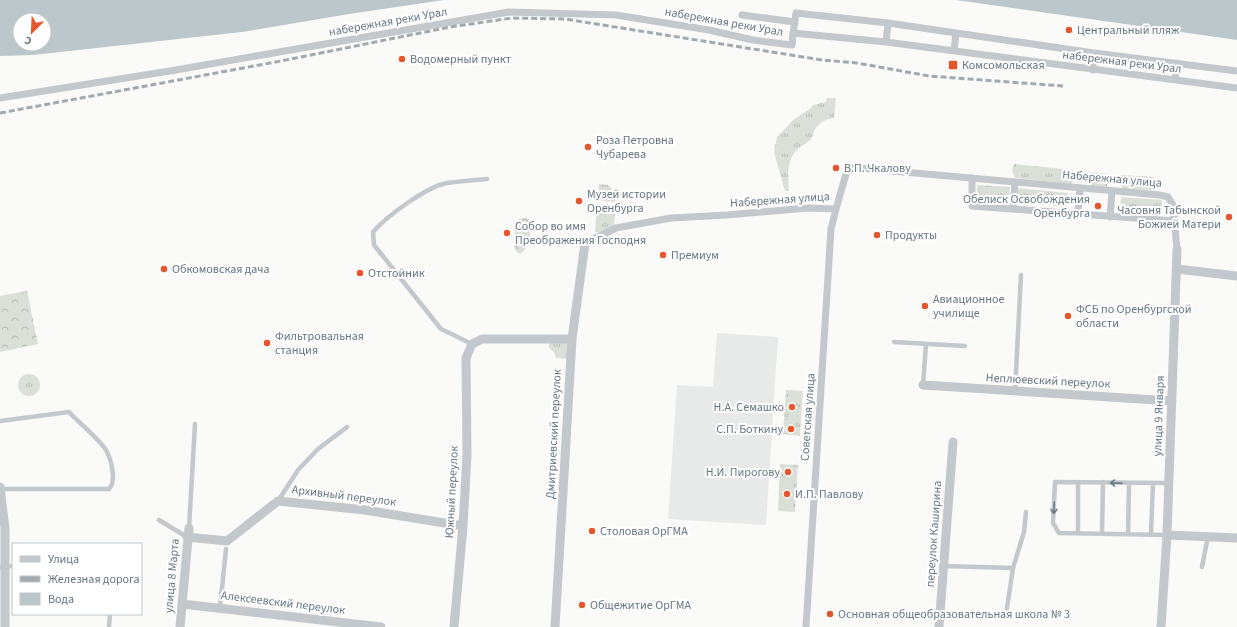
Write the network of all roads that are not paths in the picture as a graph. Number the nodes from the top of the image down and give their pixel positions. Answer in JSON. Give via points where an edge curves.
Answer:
{"nodes":[{"id":1,"x":742,"y":15,"type":"dead end"},
{"id":2,"x":795,"y":22,"type":"junction"},
{"id":3,"x":888,"y":24,"type":"junction"},
{"id":4,"x":794,"y":33,"type":"junction"},
{"id":5,"x":956,"y":33,"type":"junction"},
{"id":6,"x":886,"y":42,"type":"junction"},
{"id":7,"x":954,"y":51,"type":"junction"},
{"id":8,"x":1094,"y":53,"type":"junction"},
{"id":9,"x":1177,"y":63,"type":"junction"},
{"id":10,"x":1092,"y":70,"type":"junction"},
{"id":11,"x":1237,"y":71,"type":"edge"},
{"id":12,"x":1176,"y":79,"type":"junction"},
{"id":13,"x":1237,"y":88,"type":"edge"},
{"id":14,"x":0,"y":98,"type":"edge"},
{"id":15,"x":972,"y":178,"type":"junction"},
{"id":16,"x":487,"y":179,"type":"dead end"},
{"id":17,"x":1015,"y":182,"type":"junction"},
{"id":18,"x":1080,"y":189,"type":"junction"},
{"id":19,"x":1112,"y":191,"type":"junction"},
{"id":20,"x":1173,"y":206,"type":"joint"},
{"id":21,"x":836,"y":209,"type":"junction"},
{"id":22,"x":1014,"y":209,"type":"junction"},
{"id":23,"x":1078,"y":214,"type":"junction"},
{"id":24,"x":1110,"y":217,"type":"junction"},
{"id":25,"x":1174,"y":221,"type":"junction"},
{"id":26,"x":533,"y":239,"type":"dead end"},
{"id":27,"x":585,"y":243,"type":"junction"},
{"id":28,"x":1178,"y":249,"type":"joint"},
{"id":29,"x":1177,"y":269,"type":"junction"},
{"id":30,"x":1021,"y":275,"type":"dead end"},
{"id":31,"x":1237,"y":276,"type":"edge"},
{"id":32,"x":572,"y":339,"type":"junction"},
{"id":33,"x":894,"y":342,"type":"dead end"},
{"id":34,"x":472,"y":344,"type":"junction"},
{"id":35,"x":926,"y":344,"type":"junction"},
{"id":36,"x":965,"y":346,"type":"dead end"},
{"id":37,"x":924,"y":386,"type":"joint"},
{"id":38,"x":1015,"y":391,"type":"junction"},
{"id":39,"x":1172,"y":400,"type":"junction"},
{"id":40,"x":0,"y":421,"type":"edge"},
{"id":41,"x":195,"y":424,"type":"dead end"},
{"id":42,"x":347,"y":427,"type":"dead end"},
{"id":43,"x":953,"y":442,"type":"dead end"},
{"id":44,"x":1078,"y":482,"type":"junction"},
{"id":45,"x":1102,"y":482,"type":"junction"},
{"id":46,"x":1129,"y":483,"type":"junction"},
{"id":47,"x":1153,"y":483,"type":"junction"},
{"id":48,"x":1169,"y":483,"type":"junction"},
{"id":49,"x":0,"y":488,"type":"edge"},
{"id":50,"x":278,"y":500,"type":"junction"},
{"id":51,"x":1026,"y":512,"type":"dead end"},
{"id":52,"x":159,"y":520,"type":"dead end"},
{"id":53,"x":463,"y":526,"type":"junction"},
{"id":54,"x":188,"y":532,"type":"junction"},
{"id":55,"x":1078,"y":533,"type":"junction"},
{"id":56,"x":1102,"y":534,"type":"junction"},
{"id":57,"x":1128,"y":534,"type":"junction"},
{"id":58,"x":1151,"y":534,"type":"junction"},
{"id":59,"x":1167,"y":534,"type":"junction"},
{"id":60,"x":1208,"y":536,"type":"junction"},
{"id":61,"x":1237,"y":538,"type":"edge"},
{"id":62,"x":226,"y":549,"type":"dead end"},
{"id":63,"x":6,"y":566,"type":"edge"},
{"id":64,"x":943,"y":566,"type":"junction"},
{"id":65,"x":1202,"y":566,"type":"dead end"},
{"id":66,"x":1013,"y":568,"type":"junction"},
{"id":67,"x":182,"y":604,"type":"junction"},
{"id":68,"x":220,"y":608,"type":"junction"},
{"id":69,"x":1007,"y":608,"type":"dead end"},
{"id":70,"x":110,"y":615,"type":"edge"},
{"id":71,"x":5,"y":627,"type":"edge"},
{"id":72,"x":109,"y":627,"type":"edge"},
{"id":73,"x":180,"y":627,"type":"edge"},
{"id":74,"x":381,"y":627,"type":"edge"},
{"id":75,"x":454,"y":627,"type":"edge"},
{"id":76,"x":554,"y":627,"type":"edge"},
{"id":77,"x":806,"y":627,"type":"edge"},
{"id":78,"x":939,"y":627,"type":"edge"},
{"id":79,"x":1161,"y":627,"type":"edge"}],
"edges":[{"from":1,"to":2,"type":"street","name":"набережная реки Урал"},
{"from":2,"to":3,"type":"street","name":"набережная реки Урал","via":[[796,13]]},
{"from":2,"to":4,"type":"street","name":"набережная реки Урал"},
{"from":3,"to":5,"type":"street","name":"набережная реки Урал"},
{"from":3,"to":6,"type":"street"},
{"from":4,"to":6,"type":"street","name":"набережная реки Урал"},
{"from":4,"to":14,"type":"street","name":"набережная реки Урал","via":[[792,45],[616,15],[509,12]]},
{"from":5,"to":7,"type":"street"},
{"from":5,"to":8,"type":"street","name":"набережная реки Урал"},
{"from":6,"to":7,"type":"street","name":"набережная реки Урал"},
{"from":7,"to":10,"type":"street","name":"набережная реки Урал"},
{"from":8,"to":9,"type":"street","name":"набережная реки Урал"},
{"from":8,"to":10,"type":"street"},
{"from":9,"to":11,"type":"street","name":"набережная реки Урал"},
{"from":9,"to":12,"type":"street"},
{"from":10,"to":12,"type":"street","name":"набережная реки Урал"},
{"from":12,"to":13,"type":"street","name":"набережная реки Урал"},
{"from":15,"to":17,"type":"street","name":"Набережная улица"},
{"from":15,"to":21,"type":"street","name":"Набережная улица","via":[[848,167]]},
{"from":15,"to":22,"type":"street","via":[[972,206]]},
{"from":16,"to":34,"type":"lane","via":[[446,183],[427,190],[381,223],[373,232],[374,245],[441,329]]},
{"from":17,"to":18,"type":"street","name":"Набережная улица"},
{"from":17,"to":22,"type":"street"},
{"from":18,"to":19,"type":"street","name":"Набережная улица"},
{"from":18,"to":23,"type":"street"},
{"from":19,"to":20,"type":"street","name":"Набережная улица","via":[[1160,195],[1168,197]]},
{"from":19,"to":24,"type":"street"},
{"from":20,"to":25,"type":"street","name":"улица 9 Января"},
{"from":21,"to":27,"type":"street","name":"Набережная улица","via":[[808,208],[727,216],[671,218],[616,228]]},
{"from":21,"to":77,"type":"street","name":"Советская улица","via":[[832,229]]},
{"from":22,"to":23,"type":"street"},
{"from":23,"to":24,"type":"street"},
{"from":24,"to":25,"type":"street"},
{"from":25,"to":28,"type":"street","name":"улица 9 Января"},
{"from":26,"to":27,"type":"lane"},
{"from":27,"to":32,"type":"street","name":"Дмитриевский переулок"},
{"from":28,"to":29,"type":"street","name":"улица 9 Января"},
{"from":29,"to":31,"type":"street"},
{"from":29,"to":39,"type":"street","name":"улица 9 Января"},
{"from":30,"to":38,"type":"lane"},
{"from":32,"to":34,"type":"street","via":[[482,339]]},
{"from":32,"to":76,"type":"street","name":"Дмитриевский переулок"},
{"from":33,"to":35,"type":"lane"},
{"from":34,"to":53,"type":"street","name":"Южный переулок","via":[[466,358],[467,455]]},
{"from":35,"to":36,"type":"lane"},
{"from":35,"to":37,"type":"lane"},
{"from":37,"to":38,"type":"street","name":"Неплюевский переулок"},
{"from":38,"to":39,"type":"street","name":"Неплюевский переулок"},
{"from":39,"to":48,"type":"street","name":"улица 9 Января"},
{"from":40,"to":49,"type":"lane","via":[[68,412],[106,450],[113,474],[113,482],[109,489]]},
{"from":41,"to":54,"type":"lane"},
{"from":42,"to":50,"type":"lane","via":[[318,449],[298,470]]},
{"from":43,"to":64,"type":"street","name":"переулок Каширина"},
{"from":44,"to":45,"type":"lane"},
{"from":44,"to":55,"type":"lane"},
{"from":44,"to":55,"type":"lane","one_way":true,"via":[[1055,482],[1053,523],[1059,533]]},
{"from":46,"to":45,"type":"lane","one_way":true},
{"from":45,"to":56,"type":"lane"},
{"from":46,"to":47,"type":"lane"},
{"from":46,"to":57,"type":"lane"},
{"from":47,"to":48,"type":"lane"},
{"from":47,"to":58,"type":"lane"},
{"from":48,"to":59,"type":"street","name":"улица 9 Января"},
{"from":49,"to":63,"type":"street"},
{"from":50,"to":53,"type":"street","name":"Архивный переулок","via":[[365,510]]},
{"from":50,"to":54,"type":"street","name":"Архивный переулок","via":[[227,541]]},
{"from":51,"to":66,"type":"lane","via":[[1024,532]]},
{"from":52,"to":54,"type":"lane"},
{"from":53,"to":75,"type":"street","name":"Южный переулок"},
{"from":54,"to":67,"type":"street","name":"улица 8 Марта"},
{"from":55,"to":56,"type":"lane"},
{"from":56,"to":57,"type":"lane"},
{"from":57,"to":58,"type":"lane"},
{"from":58,"to":59,"type":"lane"},
{"from":59,"to":60,"type":"street"},
{"from":59,"to":79,"type":"street","name":"улица 9 Января"},
{"from":60,"to":61,"type":"street"},
{"from":60,"to":65,"type":"lane"},
{"from":62,"to":68,"type":"lane"},
{"from":63,"to":71,"type":"street"},
{"from":64,"to":66,"type":"lane"},
{"from":64,"to":78,"type":"street","name":"переулок Каширина"},
{"from":66,"to":69,"type":"lane"},
{"from":67,"to":68,"type":"street","name":"Алексеевский переулок"},
{"from":67,"to":73,"type":"street","name":"улица 8 Марта"},
{"from":68,"to":74,"type":"street","name":"Алексеевский переулок"},
{"from":70,"to":72,"type":"lane"}]}
